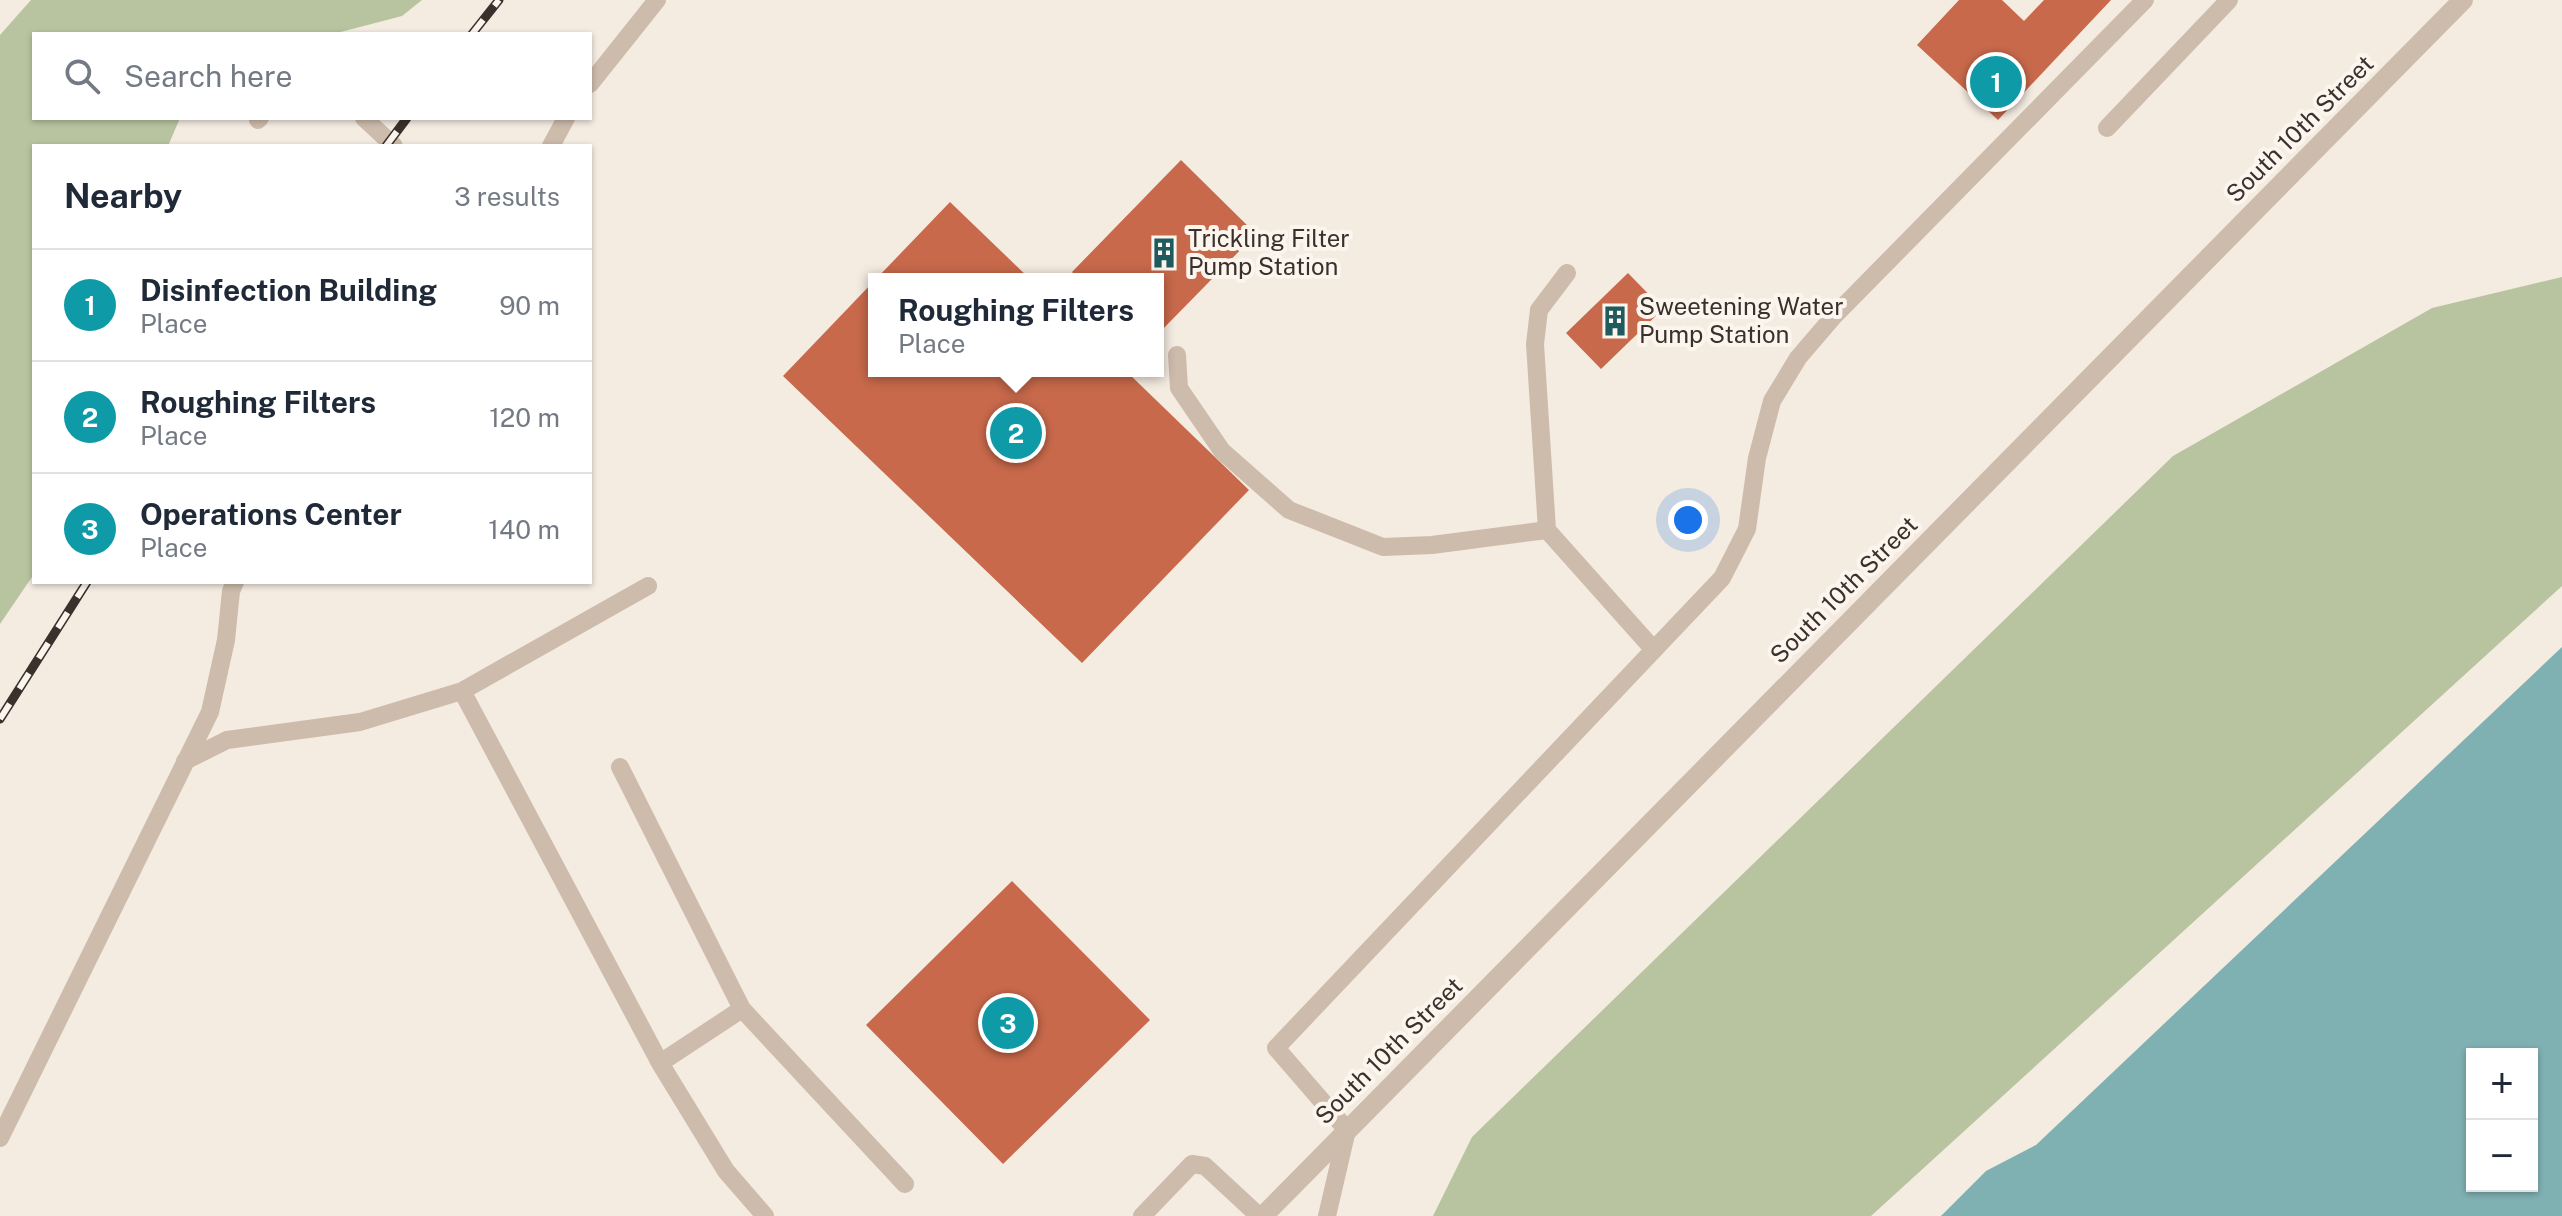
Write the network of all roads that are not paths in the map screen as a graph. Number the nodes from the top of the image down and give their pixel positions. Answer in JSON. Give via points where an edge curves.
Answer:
{"nodes":[{"id":1,"x":657,"y":0,"type":"edge"},
{"id":2,"x":2463,"y":0,"type":"edge"},
{"id":3,"x":2222,"y":3,"type":"edge"},
{"id":4,"x":2134,"y":4,"type":"edge"},
{"id":5,"x":592,"y":81,"type":"edge"},
{"id":6,"x":366,"y":120,"type":"edge"},
{"id":7,"x":565,"y":120,"type":"edge"},
{"id":8,"x":2107,"y":128,"type":"dead end"},
{"id":9,"x":392,"y":144,"type":"edge"},
{"id":10,"x":552,"y":144,"type":"edge"},
{"id":11,"x":1567,"y":273,"type":"dead end"},
{"id":12,"x":1177,"y":355,"type":"dead end"},
{"id":13,"x":1547,"y":530,"type":"junction"},
{"id":14,"x":234,"y":584,"type":"edge"},
{"id":15,"x":648,"y":586,"type":"dead end"},
{"id":16,"x":1654,"y":650,"type":"junction"},
{"id":17,"x":462,"y":691,"type":"junction"},
{"id":18,"x":185,"y":761,"type":"junction"},
{"id":19,"x":620,"y":767,"type":"dead end"},
{"id":20,"x":742,"y":1009,"type":"junction"},
{"id":21,"x":660,"y":1063,"type":"junction"},
{"id":22,"x":1347,"y":1130,"type":"junction"},
{"id":23,"x":0,"y":1138,"type":"edge"},
{"id":24,"x":905,"y":1184,"type":"dead end"},
{"id":25,"x":765,"y":1216,"type":"edge"},
{"id":26,"x":1142,"y":1216,"type":"edge"},
{"id":27,"x":1261,"y":1216,"type":"edge"},
{"id":28,"x":1327,"y":1216,"type":"edge"}],
"edges":[{"from":1,"to":5,"type":"lane"},
{"from":2,"to":22,"type":"street","name":"South 10th Street"},
{"from":3,"to":8,"type":"lane"},
{"from":4,"to":16,"type":"lane","via":[[1798,358],[1772,401],[1747,529],[1722,578]]},
{"from":6,"to":9,"type":"lane"},
{"from":7,"to":10,"type":"lane"},
{"from":11,"to":13,"type":"lane","via":[[1539,310],[1535,344]]},
{"from":12,"to":13,"type":"lane","via":[[1179,388],[1222,451],[1289,510],[1383,547]]},
{"from":13,"to":16,"type":"lane"},
{"from":14,"to":18,"type":"lane","via":[[210,712]]},
{"from":15,"to":17,"type":"lane"},
{"from":16,"to":22,"type":"lane","via":[[1276,1048]]},
{"from":17,"to":18,"type":"lane","via":[[360,722],[227,740]]},
{"from":17,"to":21,"type":"lane"},
{"from":18,"to":23,"type":"lane"},
{"from":19,"to":20,"type":"lane"},
{"from":20,"to":21,"type":"lane"},
{"from":20,"to":24,"type":"lane"},
{"from":21,"to":25,"type":"lane","via":[[726,1171]]},
{"from":22,"to":27,"type":"street","name":"South 10th Street"},
{"from":22,"to":28,"type":"lane"},
{"from":26,"to":27,"type":"lane","via":[[1192,1164],[1205,1166]]}]}
